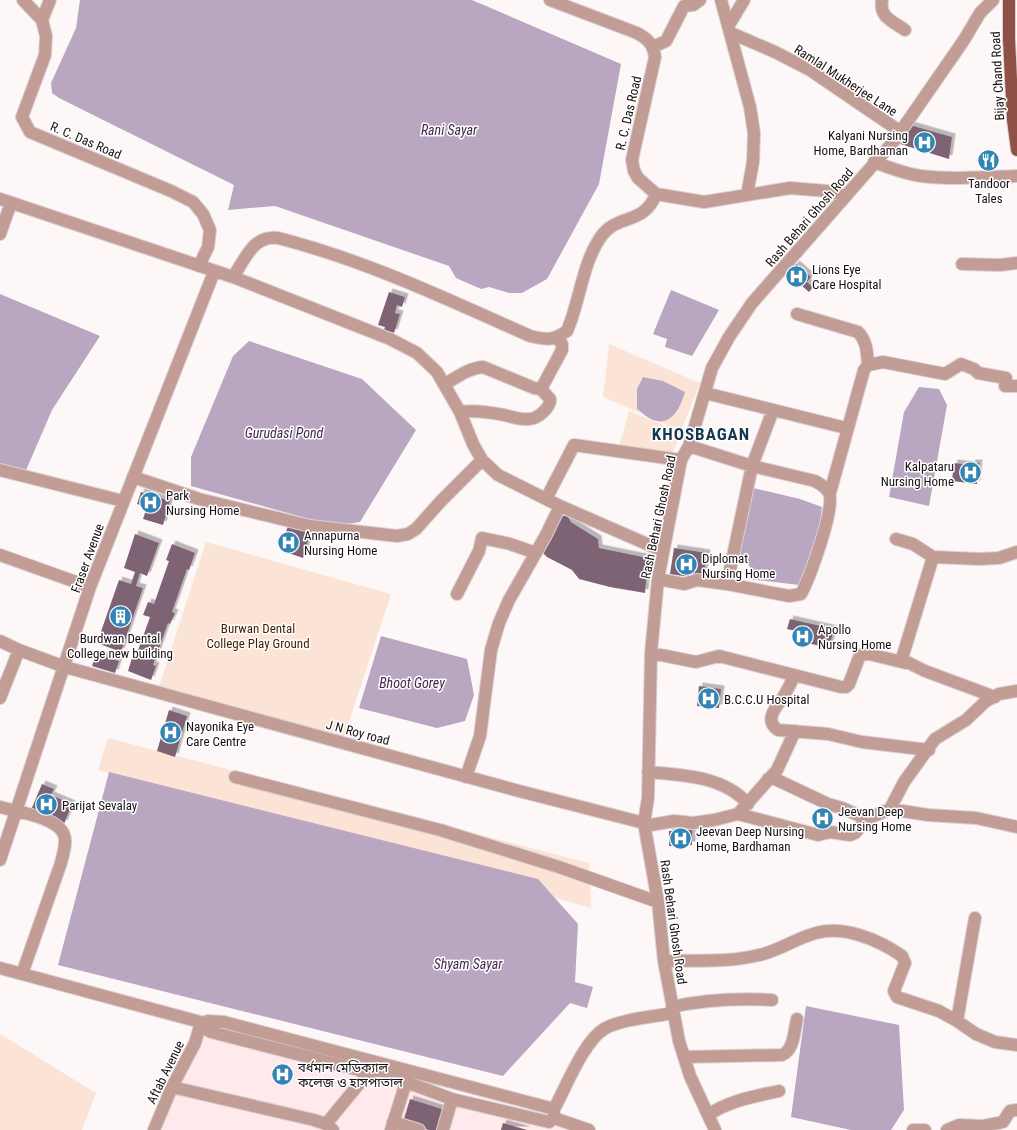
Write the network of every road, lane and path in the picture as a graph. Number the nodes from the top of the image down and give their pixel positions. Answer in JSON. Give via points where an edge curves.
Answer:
{"nodes":[{"id":1,"x":23,"y":0,"type":"edge"},
{"id":2,"x":50,"y":0,"type":"edge"},
{"id":3,"x":550,"y":0,"type":"edge"},
{"id":4,"x":700,"y":0,"type":"edge"},
{"id":5,"x":721,"y":0,"type":"edge"},
{"id":6,"x":744,"y":0,"type":"edge"},
{"id":7,"x":882,"y":0,"type":"edge"},
{"id":8,"x":994,"y":0,"type":"edge"},
{"id":9,"x":1009,"y":0,"type":"edge"},
{"id":10,"x":1017,"y":2,"type":"edge"},
{"id":11,"x":679,"y":3,"type":"edge"},
{"id":12,"x":1017,"y":16,"type":"edge"},
{"id":13,"x":42,"y":20,"type":"junction"},
{"id":14,"x":730,"y":29,"type":"junction"},
{"id":15,"x":905,"y":30,"type":"dead end"},
{"id":16,"x":653,"y":46,"type":"junction"},
{"id":17,"x":901,"y":132,"type":"junction"},
{"id":18,"x":1017,"y":150,"type":"edge"},
{"id":19,"x":874,"y":162,"type":"junction"},
{"id":20,"x":1017,"y":176,"type":"edge"},
{"id":21,"x":656,"y":194,"type":"junction"},
{"id":22,"x":746,"y":195,"type":"junction"},
{"id":23,"x":846,"y":196,"type":"junction"},
{"id":24,"x":5,"y":201,"type":"edge"},
{"id":25,"x":0,"y":234,"type":"edge"},
{"id":26,"x":1017,"y":263,"type":"edge"},
{"id":27,"x":962,"y":264,"type":"dead end"},
{"id":28,"x":199,"y":266,"type":"junction"},
{"id":29,"x":214,"y":272,"type":"junction"},
{"id":30,"x":233,"y":277,"type":"junction"},
{"id":31,"x":797,"y":314,"type":"dead end"},
{"id":32,"x":557,"y":338,"type":"junction"},
{"id":33,"x":868,"y":365,"type":"junction"},
{"id":34,"x":445,"y":384,"type":"junction"},
{"id":35,"x":1017,"y":386,"type":"edge"},
{"id":36,"x":541,"y":389,"type":"junction"},
{"id":37,"x":705,"y":393,"type":"junction"},
{"id":38,"x":773,"y":410,"type":"junction"},
{"id":39,"x":460,"y":412,"type":"junction"},
{"id":40,"x":846,"y":428,"type":"junction"},
{"id":41,"x":689,"y":446,"type":"junction"},
{"id":42,"x":482,"y":460,"type":"junction"},
{"id":43,"x":681,"y":460,"type":"junction"},
{"id":44,"x":752,"y":466,"type":"junction"},
{"id":45,"x":0,"y":470,"type":"edge"},
{"id":46,"x":132,"y":477,"type":"junction"},
{"id":47,"x":830,"y":493,"type":"junction"},
{"id":48,"x":546,"y":499,"type":"junction"},
{"id":49,"x":123,"y":501,"type":"junction"},
{"id":50,"x":560,"y":506,"type":"junction"},
{"id":51,"x":896,"y":539,"type":"dead end"},
{"id":52,"x":663,"y":551,"type":"junction"},
{"id":53,"x":1017,"y":552,"type":"edge"},
{"id":54,"x":536,"y":553,"type":"junction"},
{"id":55,"x":0,"y":555,"type":"edge"},
{"id":56,"x":933,"y":557,"type":"junction"},
{"id":57,"x":658,"y":579,"type":"junction"},
{"id":58,"x":727,"y":584,"type":"junction"},
{"id":59,"x":90,"y":587,"type":"junction"},
{"id":60,"x":457,"y":594,"type":"dead end"},
{"id":61,"x":0,"y":641,"type":"edge"},
{"id":62,"x":19,"y":650,"type":"junction"},
{"id":63,"x":651,"y":653,"type":"junction"},
{"id":64,"x":906,"y":662,"type":"junction"},
{"id":65,"x":65,"y":667,"type":"junction"},
{"id":66,"x":794,"y":676,"type":"junction"},
{"id":67,"x":1017,"y":691,"type":"edge"},
{"id":68,"x":995,"y":696,"type":"junction"},
{"id":69,"x":0,"y":698,"type":"edge"},
{"id":70,"x":795,"y":731,"type":"junction"},
{"id":71,"x":929,"y":750,"type":"junction"},
{"id":72,"x":648,"y":772,"type":"junction"},
{"id":73,"x":235,"y":777,"type":"dead end"},
{"id":74,"x":466,"y":777,"type":"junction"},
{"id":75,"x":768,"y":779,"type":"junction"},
{"id":76,"x":748,"y":804,"type":"junction"},
{"id":77,"x":0,"y":807,"type":"edge"},
{"id":78,"x":890,"y":809,"type":"junction"},
{"id":79,"x":16,"y":811,"type":"junction"},
{"id":80,"x":738,"y":814,"type":"junction"},
{"id":81,"x":867,"y":819,"type":"junction"},
{"id":82,"x":644,"y":825,"type":"junction"},
{"id":83,"x":1017,"y":827,"type":"edge"},
{"id":84,"x":0,"y":860,"type":"edge"},
{"id":85,"x":658,"y":902,"type":"junction"},
{"id":86,"x":975,"y":918,"type":"dead end"},
{"id":87,"x":664,"y":961,"type":"junction"},
{"id":88,"x":0,"y":968,"type":"edge"},
{"id":89,"x":22,"y":974,"type":"junction"},
{"id":90,"x":772,"y":1000,"type":"dead end"},
{"id":91,"x":672,"y":1010,"type":"junction"},
{"id":92,"x":797,"y":1019,"type":"dead end"},
{"id":93,"x":957,"y":1021,"type":"junction"},
{"id":94,"x":202,"y":1025,"type":"junction"},
{"id":95,"x":1017,"y":1045,"type":"edge"},
{"id":96,"x":684,"y":1058,"type":"junction"},
{"id":97,"x":368,"y":1073,"type":"junction"},
{"id":98,"x":406,"y":1082,"type":"junction"},
{"id":99,"x":172,"y":1087,"type":"junction"},
{"id":100,"x":779,"y":1091,"type":"dead end"},
{"id":101,"x":452,"y":1099,"type":"junction"},
{"id":102,"x":1017,"y":1110,"type":"edge"},
{"id":103,"x":708,"y":1115,"type":"junction"},
{"id":104,"x":552,"y":1120,"type":"edge"},
{"id":105,"x":392,"y":1126,"type":"edge"},
{"id":106,"x":330,"y":1127,"type":"edge"},
{"id":107,"x":154,"y":1130,"type":"edge"},
{"id":108,"x":419,"y":1130,"type":"edge"},
{"id":109,"x":444,"y":1130,"type":"edge"},
{"id":110,"x":589,"y":1130,"type":"edge"},
{"id":111,"x":715,"y":1130,"type":"edge"},
{"id":112,"x":913,"y":1130,"type":"edge"},
{"id":113,"x":924,"y":1130,"type":"edge"},
{"id":114,"x":947,"y":1130,"type":"edge"}],
"edges":[{"from":1,"to":13,"type":"street"},
{"from":2,"to":13,"type":"street"},
{"from":3,"to":16,"type":"street","via":[[648,38]]},
{"from":4,"to":11,"type":"street","via":[[693,5]]},
{"from":5,"to":14,"type":"street"},
{"from":6,"to":14,"type":"street"},
{"from":7,"to":15,"type":"street","via":[[881,10],[884,16]]},
{"from":8,"to":17,"type":"street","name":"Rash Behari Ghosh Road","via":[[980,13]]},
{"from":9,"to":18,"type":"main road","name":"Bijay Chand Road","via":[[1013,120]]},
{"from":10,"to":12,"type":"main road"},
{"from":11,"to":16,"type":"street","via":[[666,42]]},
{"from":13,"to":28,"type":"street","name":"R. C. Das Road","via":[[46,36],[45,55],[22,118],[30,132],[193,202],[203,214],[210,230],[208,247]]},
{"from":14,"to":17,"type":"street","name":"Ramlal Mukherjee Lane","via":[[810,70]]},
{"from":14,"to":22,"type":"street","via":[[754,133],[753,162]]},
{"from":16,"to":21,"type":"street","name":"R. C. Das Road","via":[[655,57],[632,160],[638,178]]},
{"from":17,"to":19,"type":"street","name":"Rash Behari Ghosh Road"},
{"from":19,"to":20,"type":"street","via":[[920,176]]},
{"from":19,"to":23,"type":"street","name":"Rash Behari Ghosh Road"},
{"from":21,"to":22,"type":"street","via":[[704,202]]},
{"from":21,"to":32,"type":"street","via":[[646,212],[608,228],[600,238],[591,256],[567,331]]},
{"from":22,"to":23,"type":"street","via":[[790,188],[827,191]]},
{"from":23,"to":37,"type":"street","name":"Rash Behari Ghosh Road","via":[[752,303],[729,336],[712,368]]},
{"from":24,"to":25,"type":"street"},
{"from":24,"to":28,"type":"street"},
{"from":26,"to":27,"type":"street"},
{"from":28,"to":29,"type":"street"},
{"from":29,"to":30,"type":"street"},
{"from":29,"to":46,"type":"street","name":"Fraser Avenue"},
{"from":30,"to":32,"type":"street","via":[[256,242],[269,237],[278,238],[339,256],[398,278],[530,336],[546,340]]},
{"from":30,"to":34,"type":"street","via":[[390,339],[417,353],[429,363]]},
{"from":31,"to":33,"type":"street","via":[[858,332],[864,338]]},
{"from":32,"to":36,"type":"street","via":[[562,344],[562,350]]},
{"from":33,"to":35,"type":"street","via":[[883,362],[945,374],[961,364],[978,373],[1006,378],[1005,386]]},
{"from":33,"to":40,"type":"street","via":[[864,370]]},
{"from":34,"to":36,"type":"street","via":[[467,371],[483,367]]},
{"from":34,"to":39,"type":"street"},
{"from":36,"to":39,"type":"street","via":[[550,402],[534,418],[521,419],[480,411]]},
{"from":37,"to":38,"type":"street"},
{"from":37,"to":41,"type":"street","name":"Rash Behari Ghosh Road"},
{"from":38,"to":40,"type":"street"},
{"from":38,"to":44,"type":"street"},
{"from":39,"to":42,"type":"street"},
{"from":40,"to":47,"type":"street"},
{"from":41,"to":43,"type":"street","name":"Rash Behari Ghosh Road"},
{"from":41,"to":44,"type":"street"},
{"from":42,"to":46,"type":"street","via":[[416,529],[397,536],[310,526],[199,498]]},
{"from":42,"to":48,"type":"street","via":[[498,475]]},
{"from":43,"to":48,"type":"street","via":[[574,445]]},
{"from":43,"to":52,"type":"street","name":"Rash Behari Ghosh Road"},
{"from":44,"to":47,"type":"street","via":[[815,481]]},
{"from":44,"to":58,"type":"street"},
{"from":45,"to":49,"type":"street"},
{"from":46,"to":49,"type":"street","name":"Fraser Avenue"},
{"from":47,"to":58,"type":"street","via":[[829,512],[820,546],[801,594],[789,596]]},
{"from":48,"to":50,"type":"street"},
{"from":49,"to":59,"type":"street","name":"Fraser Avenue"},
{"from":50,"to":52,"type":"street"},
{"from":50,"to":54,"type":"street"},
{"from":51,"to":56,"type":"street","via":[[913,544]]},
{"from":52,"to":57,"type":"street","name":"Rash Behari Ghosh Road"},
{"from":53,"to":56,"type":"street","via":[[999,558]]},
{"from":54,"to":60,"type":"street","via":[[482,538],[479,552]]},
{"from":54,"to":74,"type":"street","via":[[499,623],[491,650],[480,736]]},
{"from":55,"to":59,"type":"street"},
{"from":56,"to":64,"type":"street","via":[[903,655]]},
{"from":57,"to":58,"type":"street","via":[[684,584],[697,580]]},
{"from":57,"to":63,"type":"street","name":"Rash Behari Ghosh Road"},
{"from":59,"to":65,"type":"street","name":"Fraser Avenue"},
{"from":61,"to":62,"type":"street","name":"J N Roy road"},
{"from":62,"to":65,"type":"street","name":"J N Roy road"},
{"from":62,"to":69,"type":"street"},
{"from":63,"to":66,"type":"street","via":[[696,662],[719,656]]},
{"from":63,"to":72,"type":"street","name":"Rash Behari Ghosh Road"},
{"from":64,"to":66,"type":"street","via":[[869,654],[860,655],[849,684],[841,688]]},
{"from":64,"to":68,"type":"street","via":[[925,672]]},
{"from":65,"to":74,"type":"street","name":"J N Roy road"},
{"from":65,"to":79,"type":"street","name":"Fraser Avenue"},
{"from":66,"to":70,"type":"street","via":[[772,713],[771,721],[778,730]]},
{"from":67,"to":68,"type":"street"},
{"from":68,"to":71,"type":"street","via":[[966,720],[935,739]]},
{"from":70,"to":71,"type":"street"},
{"from":70,"to":75,"type":"street","via":[[776,770]]},
{"from":71,"to":78,"type":"street","via":[[904,782]]},
{"from":72,"to":76,"type":"street","via":[[694,777],[713,782],[741,796]]},
{"from":72,"to":82,"type":"street","name":"Rash Behari Ghosh Road"},
{"from":73,"to":85,"type":"street","via":[[440,830],[559,867]]},
{"from":74,"to":82,"type":"street","name":"J N Roy road"},
{"from":75,"to":76,"type":"street"},
{"from":75,"to":81,"type":"street","via":[[775,779]]},
{"from":76,"to":80,"type":"street"},
{"from":77,"to":79,"type":"street"},
{"from":78,"to":81,"type":"street"},
{"from":78,"to":83,"type":"street","via":[[928,815],[976,818]]},
{"from":79,"to":84,"type":"street","name":"Fraser Avenue"},
{"from":79,"to":89,"type":"street","via":[[60,826],[65,836],[61,863]]},
{"from":80,"to":81,"type":"street","via":[[818,835],[830,832],[850,835]]},
{"from":80,"to":82,"type":"street","via":[[714,820]]},
{"from":82,"to":85,"type":"street","name":"Rash Behari Ghosh Road"},
{"from":85,"to":87,"type":"street","name":"Rash Behari Ghosh Road"},
{"from":86,"to":93,"type":"street"},
{"from":87,"to":91,"type":"street","name":"Rash Behari Ghosh Road"},
{"from":87,"to":93,"type":"street","via":[[734,960],[759,955],[816,933],[847,932],[867,938],[902,956],[905,963],[894,991],[897,997],[939,1011]]},
{"from":88,"to":89,"type":"street"},
{"from":89,"to":94,"type":"street"},
{"from":90,"to":91,"type":"street","via":[[715,999]]},
{"from":91,"to":96,"type":"street","name":"Rash Behari Ghosh Road"},
{"from":91,"to":104,"type":"street","via":[[617,1024],[594,1037]]},
{"from":92,"to":96,"type":"street","via":[[791,1046],[787,1053],[782,1055]]},
{"from":93,"to":95,"type":"street","via":[[976,1034],[995,1042]]},
{"from":94,"to":97,"type":"street","via":[[211,1032]]},
{"from":94,"to":99,"type":"street","name":"Aftab Avenue"},
{"from":94,"to":104,"type":"street","via":[[208,1021],[224,1022]]},
{"from":96,"to":103,"type":"street","name":"Rash Behari Ghosh Road"},
{"from":97,"to":98,"type":"street"},
{"from":97,"to":106,"type":"street"},
{"from":98,"to":101,"type":"street"},
{"from":98,"to":105,"type":"street"},
{"from":99,"to":106,"type":"street","via":[[314,1120]]},
{"from":99,"to":107,"type":"street","name":"Aftab Avenue"},
{"from":100,"to":103,"type":"street","via":[[736,1100]]},
{"from":101,"to":104,"type":"street"},
{"from":101,"to":109,"type":"street"},
{"from":102,"to":114,"type":"street","via":[[1010,1111],[1003,1122],[983,1126],[959,1125]]},
{"from":103,"to":111,"type":"street","name":"Rash Behari Ghosh Road"},
{"from":104,"to":110,"type":"street"},
{"from":105,"to":108,"type":"street"},
{"from":112,"to":113,"type":"street"}]}
